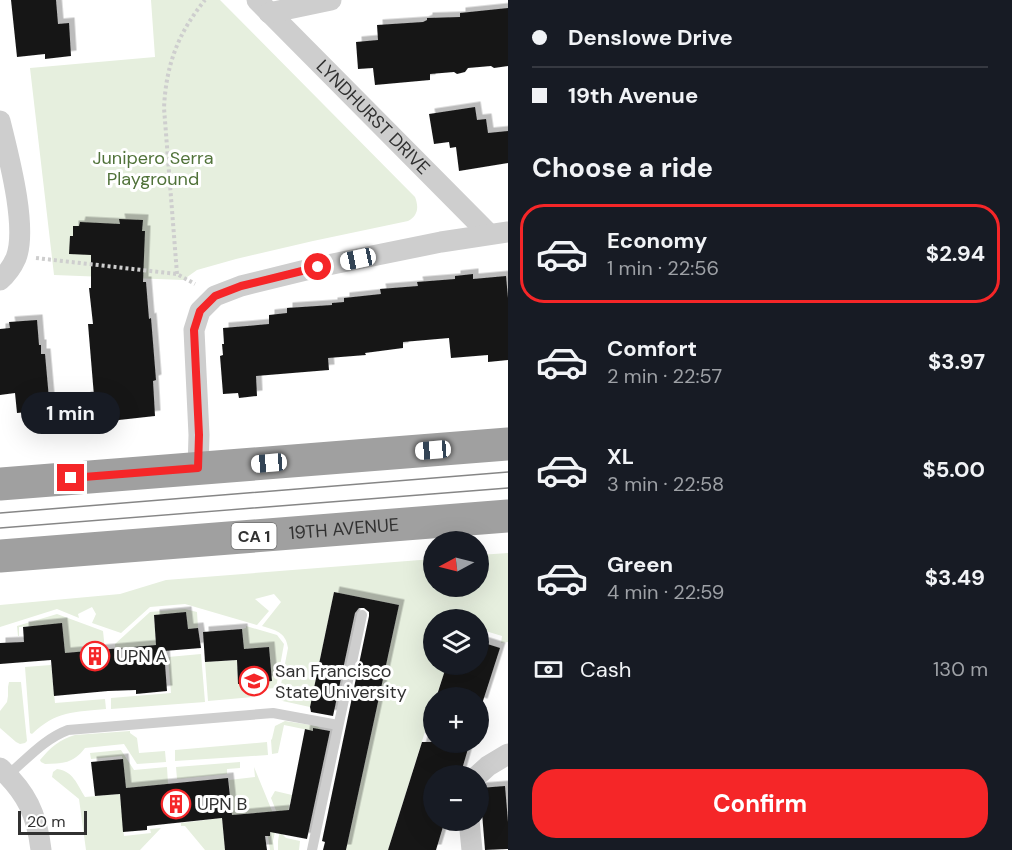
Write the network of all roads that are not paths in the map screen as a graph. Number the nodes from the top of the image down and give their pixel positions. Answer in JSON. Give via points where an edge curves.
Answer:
{"nodes":[{"id":1,"x":331,"y":0,"type":"edge"},
{"id":2,"x":263,"y":6,"type":"edge"},
{"id":3,"x":0,"y":121,"type":"edge"},
{"id":4,"x":4,"y":152,"type":"edge"},
{"id":5,"x":498,"y":233,"type":"edge"},
{"id":6,"x":0,"y":280,"type":"edge"},
{"id":7,"x":508,"y":444,"type":"edge"},
{"id":8,"x":198,"y":468,"type":"junction"},
{"id":9,"x":0,"y":484,"type":"edge"},
{"id":10,"x":508,"y":516,"type":"edge"},
{"id":11,"x":0,"y":556,"type":"edge"},
{"id":12,"x":362,"y":615,"type":"dead end"},
{"id":13,"x":338,"y":725,"type":"junction"},
{"id":14,"x":508,"y":754,"type":"edge"},
{"id":15,"x":489,"y":765,"type":"edge"},
{"id":16,"x":3,"y":775,"type":"edge"},
{"id":17,"x":471,"y":831,"type":"edge"},
{"id":18,"x":41,"y":850,"type":"edge"},
{"id":19,"x":312,"y":850,"type":"edge"},
{"id":20,"x":472,"y":850,"type":"edge"}],
"edges":[{"from":1,"to":2,"type":"street"},
{"from":2,"to":5,"type":"street","name":"LYNDHURST DRIVE"},
{"from":3,"to":4,"type":"street"},
{"from":4,"to":6,"type":"street","via":[[20,224],[17,256]]},
{"from":5,"to":8,"type":"street","via":[[318,267],[215,296],[200,311],[194,330]]},
{"from":7,"to":8,"type":"highway"},
{"from":8,"to":9,"type":"highway"},
{"from":10,"to":11,"type":"highway","name":"19TH AVENUE","number":"CA 1"},
{"from":12,"to":13,"type":"lane"},
{"from":13,"to":16,"type":"lane","via":[[273,713],[68,730],[48,740]]},
{"from":13,"to":19,"type":"lane"},
{"from":14,"to":15,"type":"street"},
{"from":16,"to":18,"type":"street","via":[[32,809]]},
{"from":17,"to":20,"type":"street"}]}
